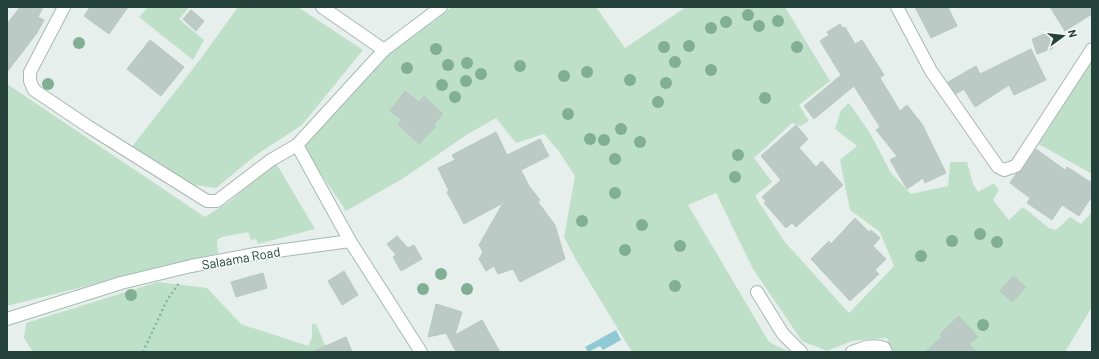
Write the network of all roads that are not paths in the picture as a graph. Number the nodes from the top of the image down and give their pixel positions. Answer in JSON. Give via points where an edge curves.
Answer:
{"nodes":[{"id":1,"x":64,"y":7,"type":"edge"},
{"id":2,"x":322,"y":7,"type":"edge"},
{"id":3,"x":441,"y":7,"type":"edge"},
{"id":4,"x":897,"y":7,"type":"edge"},
{"id":5,"x":1092,"y":49,"type":"edge"},
{"id":6,"x":384,"y":50,"type":"junction"},
{"id":7,"x":297,"y":145,"type":"junction"},
{"id":8,"x":350,"y":241,"type":"junction"},
{"id":9,"x":756,"y":292,"type":"dead end"},
{"id":10,"x":7,"y":320,"type":"edge"},
{"id":11,"x":421,"y":352,"type":"edge"},
{"id":12,"x":801,"y":352,"type":"edge"},
{"id":13,"x":852,"y":352,"type":"edge"},
{"id":14,"x":886,"y":352,"type":"edge"}],
"edges":[{"from":1,"to":7,"type":"street","via":[[30,72],[34,90],[207,201],[217,202],[271,160]]},
{"from":2,"to":6,"type":"street"},
{"from":3,"to":6,"type":"street"},
{"from":4,"to":5,"type":"street","via":[[931,71],[998,167],[1004,170],[1016,166]]},
{"from":6,"to":7,"type":"street"},
{"from":7,"to":8,"type":"street"},
{"from":8,"to":10,"type":"street","name":"Salaama Road","via":[[191,266],[121,283]]},
{"from":8,"to":11,"type":"street"},
{"from":9,"to":12,"type":"street","via":[[783,334]]},
{"from":13,"to":14,"type":"street","via":[[867,346],[877,346],[884,348]]}]}
